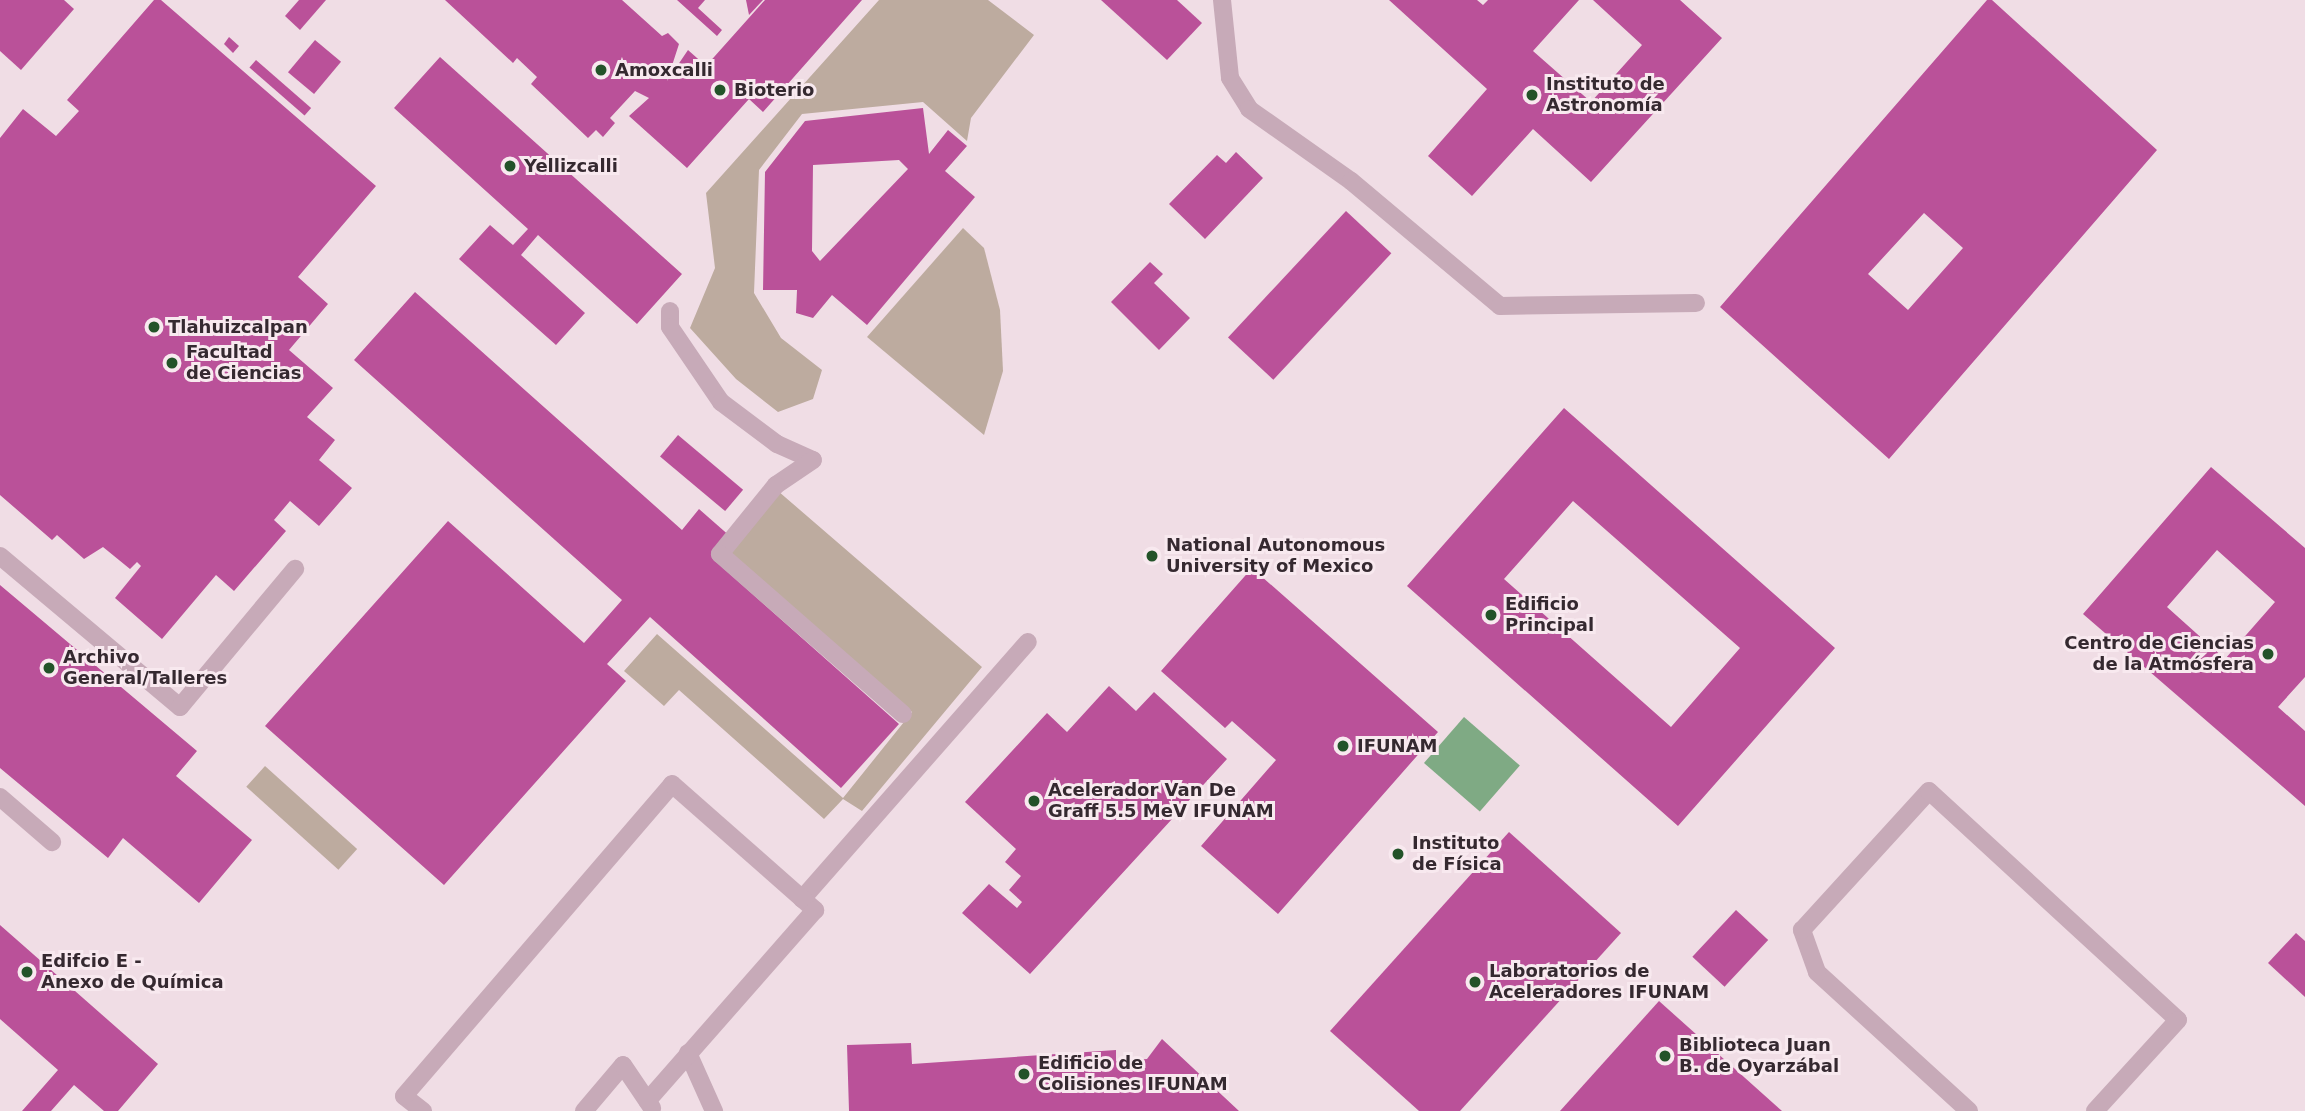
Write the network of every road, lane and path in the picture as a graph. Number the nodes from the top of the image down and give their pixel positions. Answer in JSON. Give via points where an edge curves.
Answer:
{"nodes":[{"id":1,"x":1222,"y":0,"type":"edge"},
{"id":2,"x":1696,"y":303,"type":"dead end"},
{"id":3,"x":670,"y":319,"type":"dead end"},
{"id":4,"x":0,"y":556,"type":"edge"},
{"id":5,"x":295,"y":569,"type":"dead end"},
{"id":6,"x":1027,"y":642,"type":"dead end"},
{"id":7,"x":903,"y":714,"type":"dead end"},
{"id":8,"x":0,"y":797,"type":"edge"},
{"id":9,"x":52,"y":842,"type":"dead end"},
{"id":10,"x":802,"y":899,"type":"junction"},
{"id":11,"x":688,"y":1053,"type":"junction"},
{"id":12,"x":650,"y":1106,"type":"edge"},
{"id":13,"x":423,"y":1111,"type":"edge"},
{"id":14,"x":584,"y":1111,"type":"edge"},
{"id":15,"x":714,"y":1111,"type":"edge"},
{"id":16,"x":1969,"y":1111,"type":"edge"},
{"id":17,"x":2095,"y":1111,"type":"edge"}],
"edges":[{"from":1,"to":2,"type":"street","via":[[1230,78],[1249,110],[1351,181],[1500,306]]},
{"from":3,"to":7,"type":"street","via":[[721,402],[777,444],[813,460],[776,485],[720,554]]},
{"from":4,"to":5,"type":"street","via":[[180,707]]},
{"from":6,"to":10,"type":"street"},
{"from":8,"to":9,"type":"street"},
{"from":10,"to":11,"type":"street","via":[[815,910]]},
{"from":10,"to":13,"type":"street","via":[[672,784],[404,1096]]},
{"from":11,"to":12,"type":"street"},
{"from":11,"to":15,"type":"street"},
{"from":12,"to":14,"type":"street","via":[[623,1065]]},
{"from":16,"to":17,"type":"street","via":[[1818,972],[1802,930],[1929,791],[2178,1020]]}]}
